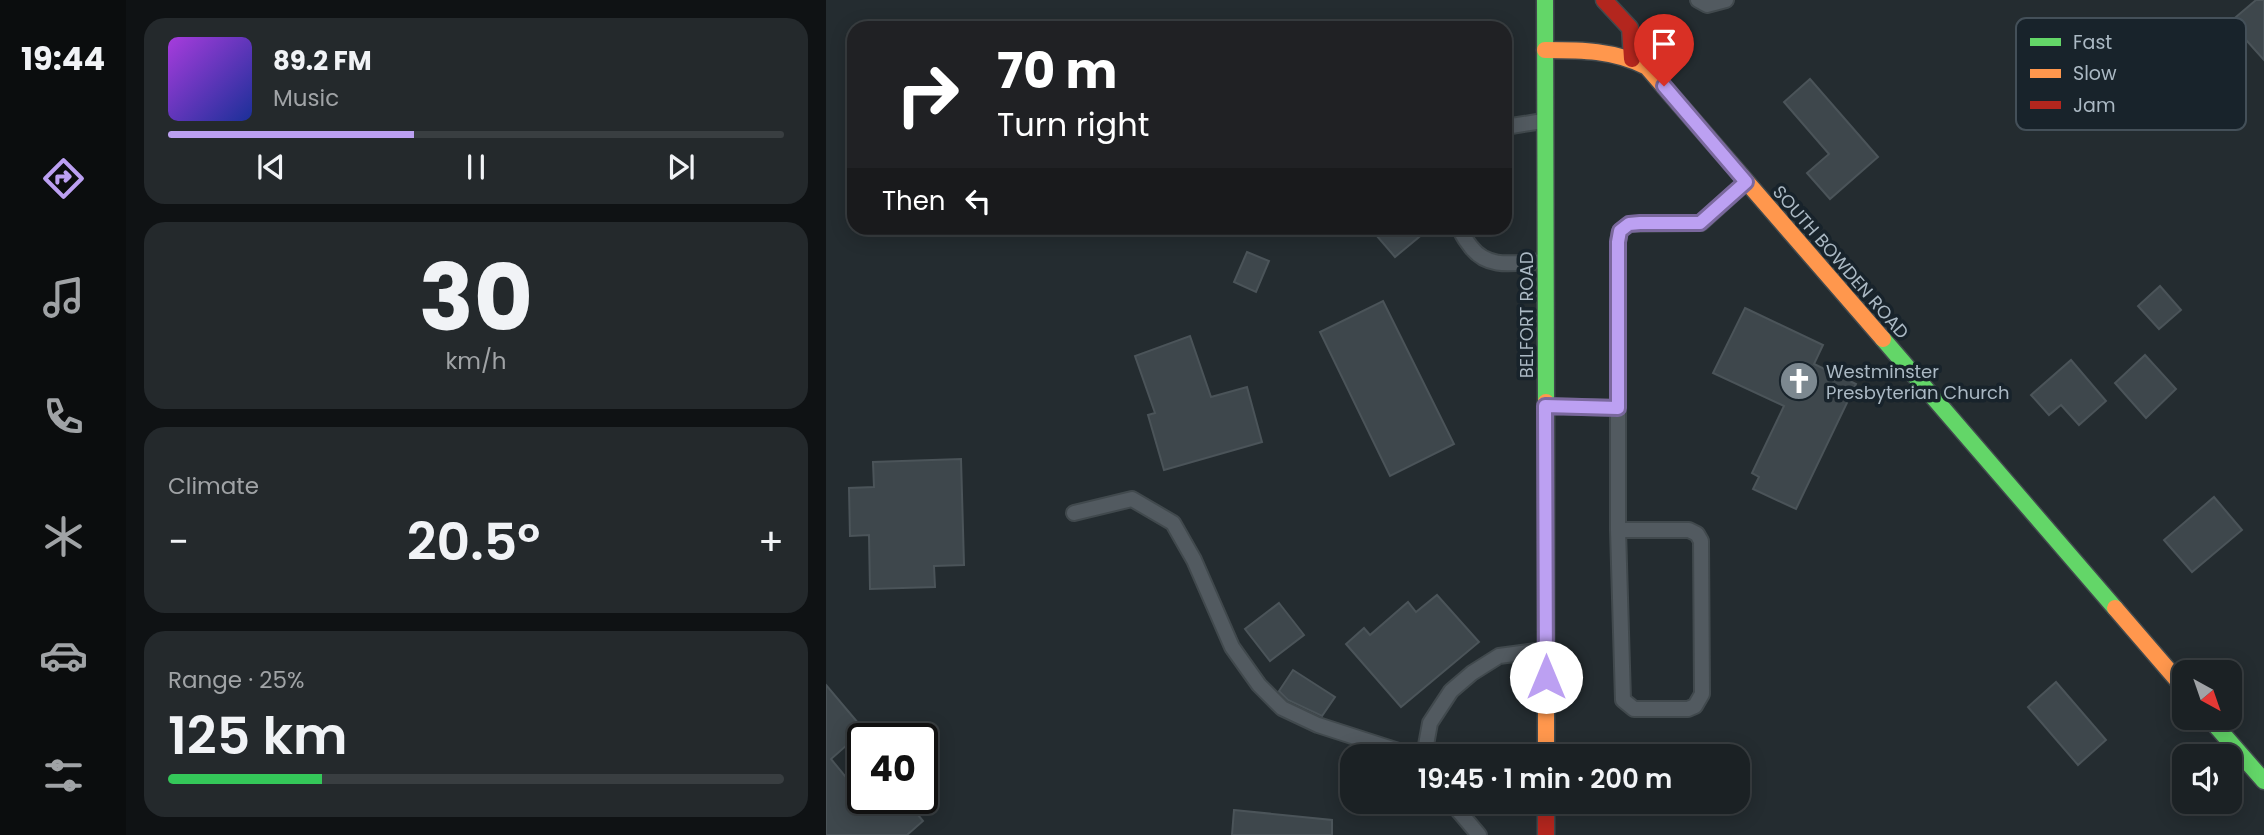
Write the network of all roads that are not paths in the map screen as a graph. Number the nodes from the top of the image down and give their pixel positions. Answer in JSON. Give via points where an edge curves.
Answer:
{"nodes":[{"id":1,"x":1545,"y":0,"type":"edge"},
{"id":2,"x":1604,"y":0,"type":"edge"},
{"id":3,"x":1698,"y":0,"type":"edge"},
{"id":4,"x":1726,"y":0,"type":"edge"},
{"id":5,"x":1545,"y":50,"type":"junction"},
{"id":6,"x":1632,"y":59,"type":"junction"},
{"id":7,"x":1544,"y":121,"type":"junction"},
{"id":8,"x":1512,"y":126,"type":"edge"},
{"id":9,"x":1746,"y":182,"type":"junction"},
{"id":10,"x":1462,"y":235,"type":"edge"},
{"id":11,"x":1545,"y":261,"type":"junction"},
{"id":12,"x":1545,"y":406,"type":"junction"},
{"id":13,"x":1618,"y":408,"type":"junction"},
{"id":14,"x":1079,"y":512,"type":"dead end"},
{"id":15,"x":1618,"y":530,"type":"junction"},
{"id":16,"x":1546,"y":650,"type":"junction"},
{"id":17,"x":2172,"y":674,"type":"edge"},
{"id":18,"x":2219,"y":730,"type":"edge"},
{"id":19,"x":1377,"y":744,"type":"edge"},
{"id":20,"x":1426,"y":744,"type":"edge"},
{"id":21,"x":1546,"y":744,"type":"edge"},
{"id":22,"x":2264,"y":781,"type":"edge"},
{"id":23,"x":1461,"y":814,"type":"edge"},
{"id":24,"x":1546,"y":814,"type":"edge"},
{"id":25,"x":1479,"y":835,"type":"edge"},
{"id":26,"x":1546,"y":835,"type":"edge"}],
"edges":[{"from":1,"to":5,"type":"main road","name":"BELFORT ROAD"},
{"from":2,"to":6,"type":"main road","via":[[1630,28]]},
{"from":3,"to":4,"type":"lane","via":[[1707,5]]},
{"from":5,"to":6,"type":"main road","name":"SOUTH BOWDEN ROAD","via":[[1604,50]]},
{"from":5,"to":7,"type":"main road","name":"BELFORT ROAD"},
{"from":6,"to":9,"type":"main road","name":"SOUTH BOWDEN ROAD","via":[[1647,68]]},
{"from":7,"to":8,"type":"lane"},
{"from":7,"to":11,"type":"main road","name":"BELFORT ROAD"},
{"from":9,"to":13,"type":"lane","via":[[1700,223],[1629,224],[1620,231]]},
{"from":9,"to":17,"type":"main road","name":"SOUTH BOWDEN ROAD"},
{"from":10,"to":11,"type":"lane","via":[[1478,257],[1492,263]]},
{"from":11,"to":12,"type":"main road","name":"BELFORT ROAD"},
{"from":12,"to":13,"type":"lane"},
{"from":12,"to":16,"type":"main road","name":"BELFORT ROAD"},
{"from":13,"to":15,"type":"lane"},
{"from":14,"to":19,"type":"lane","via":[[1132,499],[1173,523],[1232,647],[1259,685],[1282,708]]},
{"from":15,"to":15,"type":"lane","via":[[1623,700],[1634,709],[1688,709],[1702,694],[1701,541],[1689,530]]},
{"from":16,"to":20,"type":"lane","via":[[1499,656],[1472,673],[1451,691],[1430,723]]},
{"from":16,"to":21,"type":"main road","name":"BELFORT ROAD"},
{"from":18,"to":22,"type":"main road"},
{"from":23,"to":25,"type":"lane"},
{"from":24,"to":26,"type":"main road"}]}
